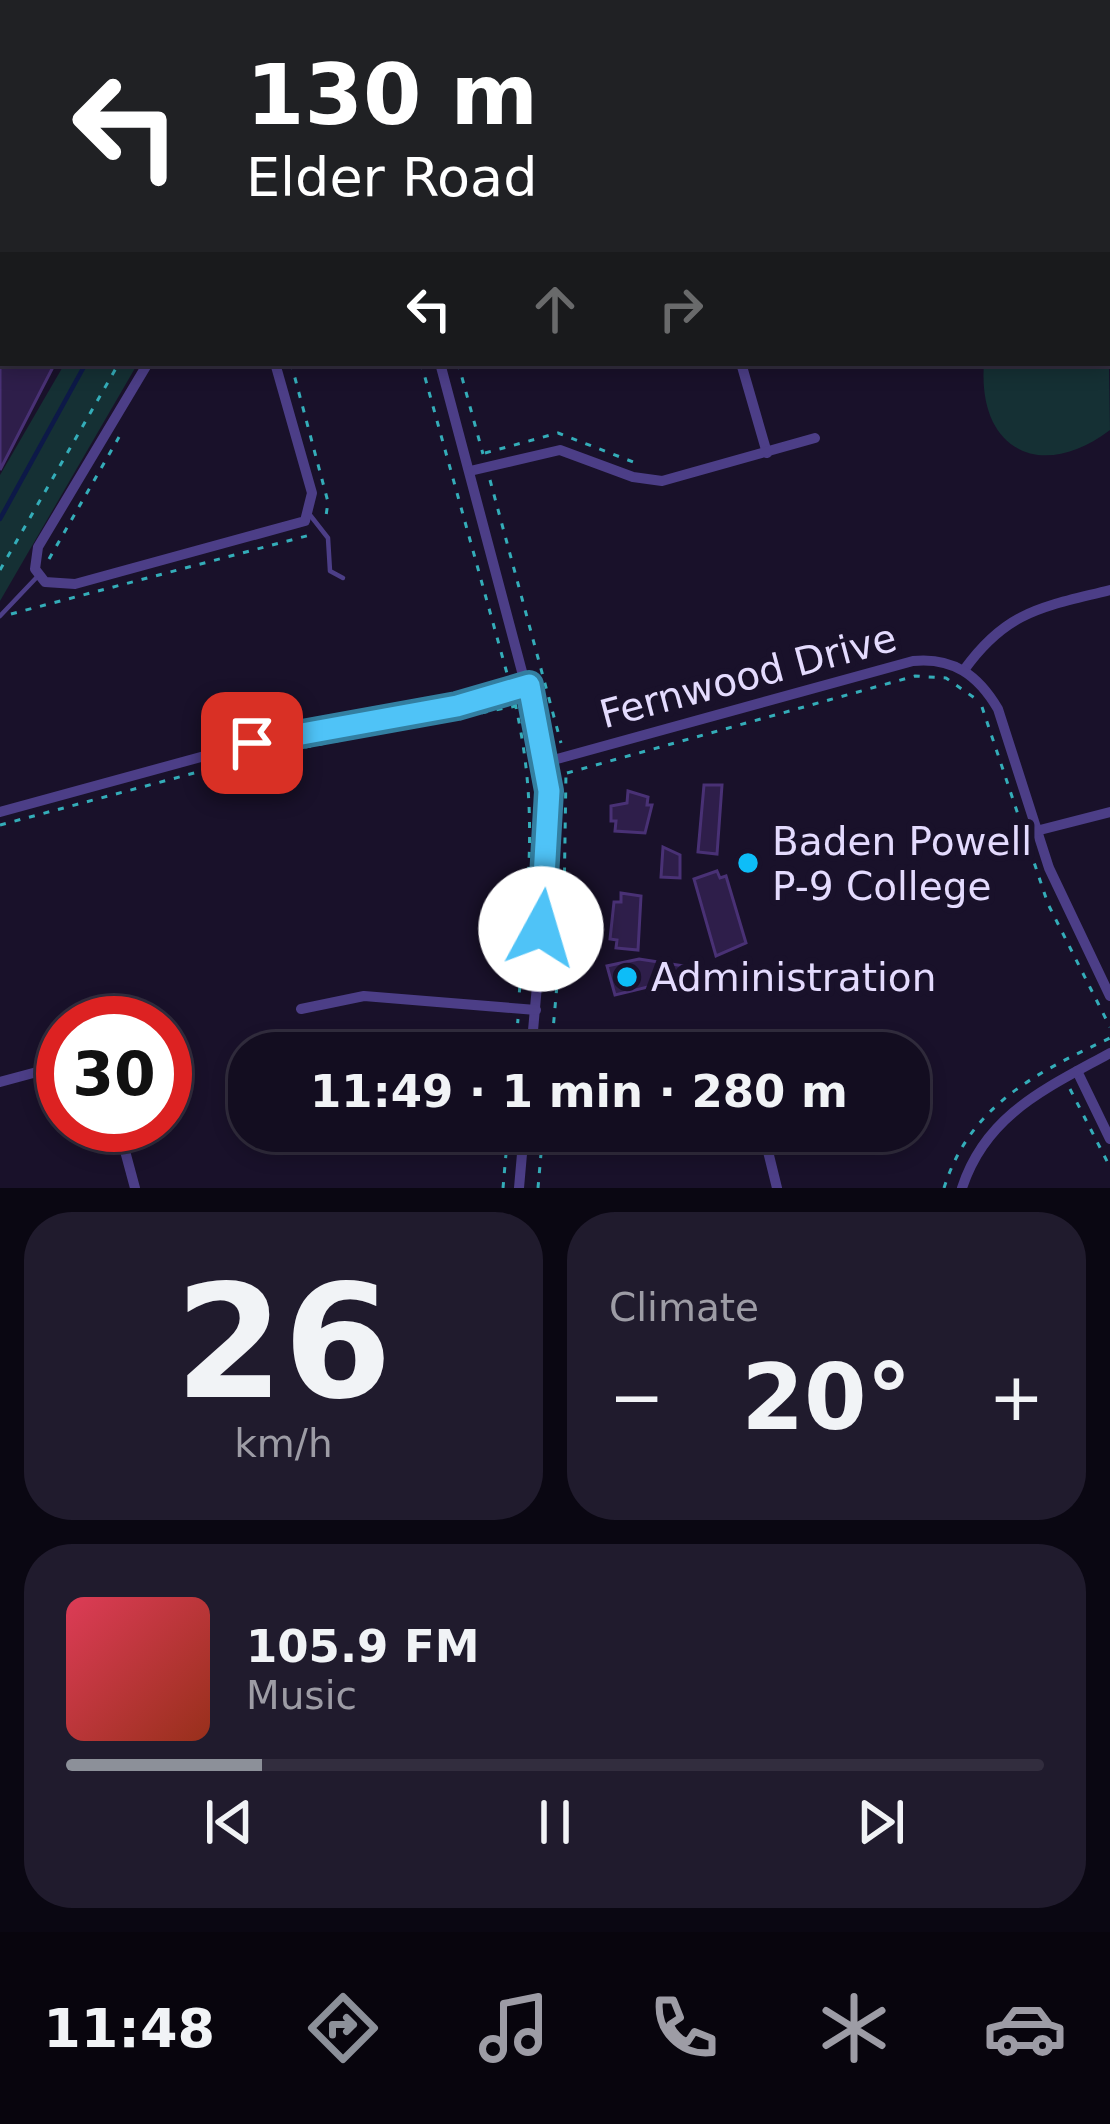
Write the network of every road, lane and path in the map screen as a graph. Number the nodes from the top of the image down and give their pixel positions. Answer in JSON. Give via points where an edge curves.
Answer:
{"nodes":[{"id":1,"x":117,"y":366,"type":"edge"},
{"id":2,"x":146,"y":366,"type":"edge"},
{"id":3,"x":276,"y":366,"type":"edge"},
{"id":4,"x":292,"y":366,"type":"edge"},
{"id":5,"x":441,"y":366,"type":"edge"},
{"id":6,"x":742,"y":366,"type":"edge"},
{"id":7,"x":129,"y":420,"type":"dead end"},
{"id":8,"x":814,"y":438,"type":"dead end"},
{"id":9,"x":483,"y":453,"type":"dead end"},
{"id":10,"x":766,"y":453,"type":"junction"},
{"id":11,"x":647,"y":467,"type":"dead end"},
{"id":12,"x":470,"y":471,"type":"junction"},
{"id":13,"x":310,"y":514,"type":"junction"},
{"id":14,"x":322,"y":528,"type":"junction"},
{"id":15,"x":0,"y":570,"type":"edge"},
{"id":16,"x":38,"y":575,"type":"junction"},
{"id":17,"x":343,"y":578,"type":"dead end"},
{"id":18,"x":1110,"y":590,"type":"edge"},
{"id":19,"x":1,"y":614,"type":"edge"},
{"id":20,"x":964,"y":670,"type":"junction"},
{"id":21,"x":529,"y":685,"type":"junction"},
{"id":22,"x":516,"y":706,"type":"dead end"},
{"id":23,"x":546,"y":762,"type":"junction"},
{"id":24,"x":567,"y":772,"type":"dead end"},
{"id":25,"x":0,"y":812,"type":"edge"},
{"id":26,"x":1110,"y":812,"type":"edge"},
{"id":27,"x":0,"y":826,"type":"edge"},
{"id":28,"x":1036,"y":830,"type":"junction"},
{"id":29,"x":1110,"y":996,"type":"edge"},
{"id":30,"x":301,"y":1009,"type":"dead end"},
{"id":31,"x":536,"y":1010,"type":"junction"},
{"id":32,"x":1110,"y":1028,"type":"edge"},
{"id":33,"x":533,"y":1032,"type":"edge"},
{"id":34,"x":1110,"y":1053,"type":"edge"},
{"id":35,"x":36,"y":1072,"type":"edge"},
{"id":36,"x":1071,"y":1074,"type":"junction"},
{"id":37,"x":0,"y":1082,"type":"edge"},
{"id":38,"x":1110,"y":1139,"type":"edge"},
{"id":39,"x":125,"y":1152,"type":"edge"},
{"id":40,"x":506,"y":1152,"type":"edge"},
{"id":41,"x":523,"y":1152,"type":"edge"},
{"id":42,"x":541,"y":1152,"type":"edge"},
{"id":43,"x":768,"y":1152,"type":"edge"},
{"id":44,"x":1110,"y":1167,"type":"edge"},
{"id":45,"x":135,"y":1188,"type":"edge"},
{"id":46,"x":503,"y":1188,"type":"edge"},
{"id":47,"x":520,"y":1188,"type":"edge"},
{"id":48,"x":538,"y":1188,"type":"edge"},
{"id":49,"x":777,"y":1188,"type":"edge"},
{"id":50,"x":962,"y":1188,"type":"edge"}],
"edges":[{"from":1,"to":15,"type":"path"},
{"from":2,"to":16,"type":"street","via":[[38,547]]},
{"from":3,"to":13,"type":"street","via":[[312,493]]},
{"from":4,"to":14,"type":"path","via":[[328,502]]},
{"from":5,"to":12,"type":"street"},
{"from":6,"to":10,"type":"street"},
{"from":7,"to":16,"type":"path"},
{"from":8,"to":10,"type":"street"},
{"from":9,"to":11,"type":"path","via":[[558,433]]},
{"from":10,"to":12,"type":"street","via":[[651,482],[560,450]]},
{"from":12,"to":21,"type":"street"},
{"from":13,"to":14,"type":"lane"},
{"from":13,"to":16,"type":"street","via":[[295,525],[75,584]]},
{"from":14,"to":17,"type":"lane","via":[[330,571]]},
{"from":14,"to":19,"type":"path"},
{"from":16,"to":19,"type":"lane"},
{"from":18,"to":20,"type":"street","via":[[1016,616]]},
{"from":20,"to":23,"type":"street","name":"Fernwood Drive","via":[[913,661]]},
{"from":20,"to":28,"type":"street","via":[[998,709]]},
{"from":21,"to":23,"type":"street"},
{"from":21,"to":25,"type":"street","via":[[252,743]]},
{"from":22,"to":27,"type":"path","via":[[254,757]]},
{"from":23,"to":31,"type":"street","via":[[549,851]]},
{"from":24,"to":32,"type":"path","via":[[915,676],[946,678],[985,714],[1041,886]]},
{"from":26,"to":28,"type":"street"},
{"from":28,"to":29,"type":"street"},
{"from":30,"to":31,"type":"street","via":[[364,996]]},
{"from":31,"to":33,"type":"street"},
{"from":34,"to":36,"type":"street"},
{"from":35,"to":37,"type":"street"},
{"from":36,"to":38,"type":"street"},
{"from":36,"to":44,"type":"path"},
{"from":36,"to":50,"type":"street","via":[[1001,1120]]},
{"from":39,"to":45,"type":"street"},
{"from":40,"to":46,"type":"path"},
{"from":41,"to":47,"type":"street"},
{"from":42,"to":48,"type":"path"},
{"from":43,"to":49,"type":"street"}]}
